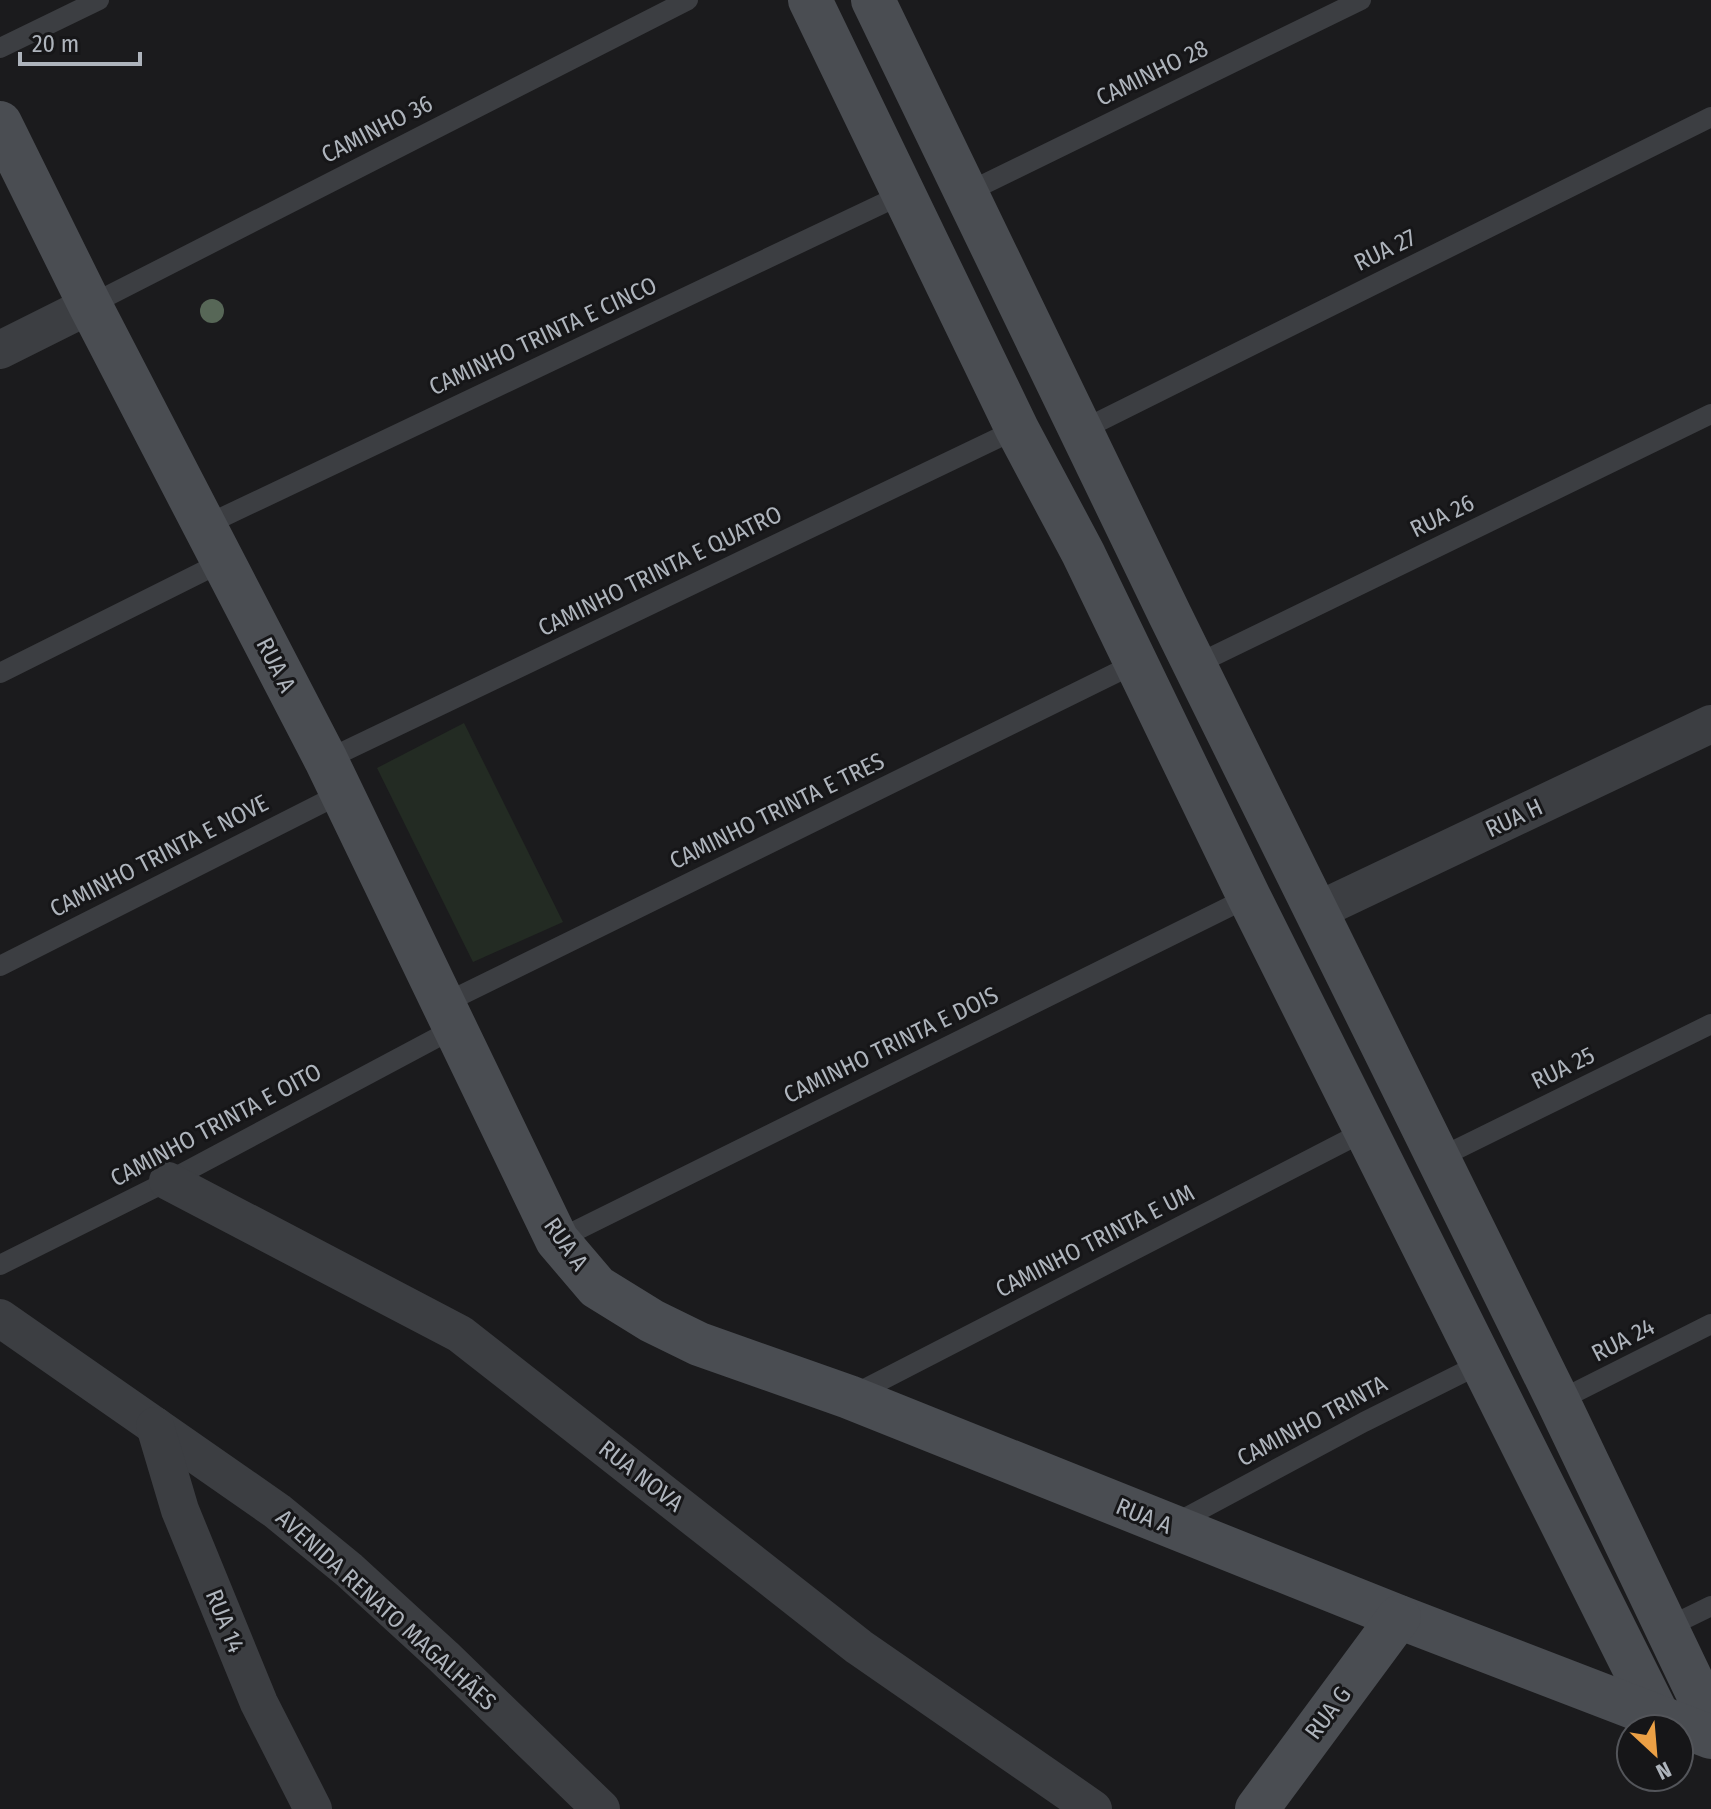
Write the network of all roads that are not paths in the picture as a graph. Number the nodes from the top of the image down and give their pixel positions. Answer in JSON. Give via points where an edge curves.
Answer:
{"nodes":[{"id":1,"x":99,"y":0,"type":"edge"},
{"id":2,"x":688,"y":0,"type":"edge"},
{"id":3,"x":810,"y":0,"type":"edge"},
{"id":4,"x":873,"y":0,"type":"edge"},
{"id":5,"x":1361,"y":0,"type":"edge"},
{"id":6,"x":0,"y":48,"type":"edge"},
{"id":7,"x":1711,"y":117,"type":"edge"},
{"id":8,"x":0,"y":123,"type":"edge"},
{"id":9,"x":905,"y":193,"type":"junction"},
{"id":10,"x":966,"y":193,"type":"junction"},
{"id":11,"x":90,"y":305,"type":"junction"},
{"id":12,"x":0,"y":350,"type":"edge"},
{"id":13,"x":1711,"y":414,"type":"edge"},
{"id":14,"x":1017,"y":429,"type":"junction"},
{"id":15,"x":1082,"y":430,"type":"junction"},
{"id":16,"x":213,"y":544,"type":"junction"},
{"id":17,"x":1137,"y":545,"type":"junction"},
{"id":18,"x":1089,"y":566,"type":"junction"},
{"id":19,"x":1134,"y":664,"type":"junction"},
{"id":20,"x":1195,"y":665,"type":"junction"},
{"id":21,"x":0,"y":673,"type":"edge"},
{"id":22,"x":1711,"y":724,"type":"edge"},
{"id":23,"x":334,"y":777,"type":"junction"},
{"id":24,"x":1249,"y":897,"type":"junction"},
{"id":25,"x":1317,"y":911,"type":"junction"},
{"id":26,"x":0,"y":966,"type":"edge"},
{"id":27,"x":449,"y":1016,"type":"junction"},
{"id":28,"x":1711,"y":1024,"type":"edge"},
{"id":29,"x":1365,"y":1131,"type":"junction"},
{"id":30,"x":1437,"y":1159,"type":"junction"},
{"id":31,"x":168,"y":1181,"type":"junction"},
{"id":32,"x":557,"y":1240,"type":"junction"},
{"id":33,"x":0,"y":1265,"type":"edge"},
{"id":34,"x":0,"y":1318,"type":"edge"},
{"id":35,"x":1711,"y":1324,"type":"edge"},
{"id":36,"x":1480,"y":1364,"type":"junction"},
{"id":37,"x":849,"y":1397,"type":"junction"},
{"id":38,"x":1558,"y":1401,"type":"junction"},
{"id":39,"x":155,"y":1426,"type":"junction"},
{"id":40,"x":1170,"y":1526,"type":"junction"},
{"id":41,"x":1711,"y":1606,"type":"edge"},
{"id":42,"x":1399,"y":1617,"type":"junction"},
{"id":43,"x":1666,"y":1628,"type":"junction"},
{"id":44,"x":1650,"y":1713,"type":"edge"},
{"id":45,"x":1656,"y":1713,"type":"edge"},
{"id":46,"x":1711,"y":1721,"type":"edge"},
{"id":47,"x":313,"y":1809,"type":"edge"},
{"id":48,"x":601,"y":1809,"type":"edge"},
{"id":49,"x":1093,"y":1809,"type":"edge"},
{"id":50,"x":1257,"y":1809,"type":"edge"}],
"edges":[{"from":1,"to":6,"type":"lane"},
{"from":2,"to":11,"type":"lane","name":"CAMINHO 36"},
{"from":3,"to":9,"type":"street"},
{"from":4,"to":10,"type":"street"},
{"from":5,"to":10,"type":"lane","name":"CAMINHO 28"},
{"from":7,"to":15,"type":"lane","name":"RUA 27"},
{"from":8,"to":11,"type":"street","name":"RUA A"},
{"from":9,"to":14,"type":"street"},
{"from":9,"to":16,"type":"lane","name":"CAMINHO TRINTA E CINCO"},
{"from":10,"to":15,"type":"street"},
{"from":11,"to":12,"type":"street"},
{"from":11,"to":16,"type":"street","name":"RUA A"},
{"from":13,"to":20,"type":"lane","name":"RUA 26"},
{"from":14,"to":18,"type":"street"},
{"from":14,"to":23,"type":"lane","name":"CAMINHO TRINTA E QUATRO"},
{"from":15,"to":17,"type":"street"},
{"from":16,"to":21,"type":"lane","name":"CAMINHO TRINTA E CINCO"},
{"from":16,"to":23,"type":"street","name":"RUA A"},
{"from":17,"to":18,"type":"street"},
{"from":17,"to":20,"type":"street"},
{"from":18,"to":19,"type":"street"},
{"from":19,"to":24,"type":"street"},
{"from":19,"to":27,"type":"lane","name":"CAMINHO TRINTA E TRES"},
{"from":20,"to":25,"type":"street"},
{"from":22,"to":25,"type":"street","name":"RUA H"},
{"from":23,"to":26,"type":"lane","name":"CAMINHO TRINTA E NOVE"},
{"from":23,"to":27,"type":"street","name":"RUA A"},
{"from":24,"to":29,"type":"street"},
{"from":24,"to":32,"type":"lane","name":"CAMINHO TRINTA E DOIS"},
{"from":25,"to":30,"type":"street"},
{"from":27,"to":31,"type":"lane","name":"CAMINHO TRINTA E OITO"},
{"from":27,"to":32,"type":"street","name":"RUA A"},
{"from":28,"to":30,"type":"lane","name":"RUA 25"},
{"from":29,"to":36,"type":"street"},
{"from":29,"to":37,"type":"lane","name":"CAMINHO TRINTA E UM"},
{"from":30,"to":38,"type":"street"},
{"from":31,"to":33,"type":"lane","name":"CAMINHO TRINTA E OITO"},
{"from":31,"to":49,"type":"street","name":"RUA NOVA","via":[[460,1334],[859,1647]]},
{"from":32,"to":37,"type":"street","name":"RUA A","via":[[597,1287],[652,1321],[699,1344]]},
{"from":34,"to":39,"type":"street","name":"AVENIDA RENATO MAGALHÃES"},
{"from":35,"to":38,"type":"lane","name":"RUA 24"},
{"from":36,"to":40,"type":"lane","name":"CAMINHO TRINTA"},
{"from":36,"to":45,"type":"street"},
{"from":37,"to":40,"type":"street","name":"RUA A"},
{"from":38,"to":43,"type":"street"},
{"from":39,"to":47,"type":"street","name":"RUA 14","via":[[180,1510],[259,1703]]},
{"from":39,"to":48,"type":"street","name":"AVENIDA RENATO MAGALHÃES","via":[[277,1511],[349,1570]]},
{"from":40,"to":42,"type":"street","name":"RUA A"},
{"from":41,"to":43,"type":"lane"},
{"from":42,"to":44,"type":"street","name":"RUA A"},
{"from":42,"to":50,"type":"street","name":"RUA G"},
{"from":43,"to":46,"type":"street"}]}
